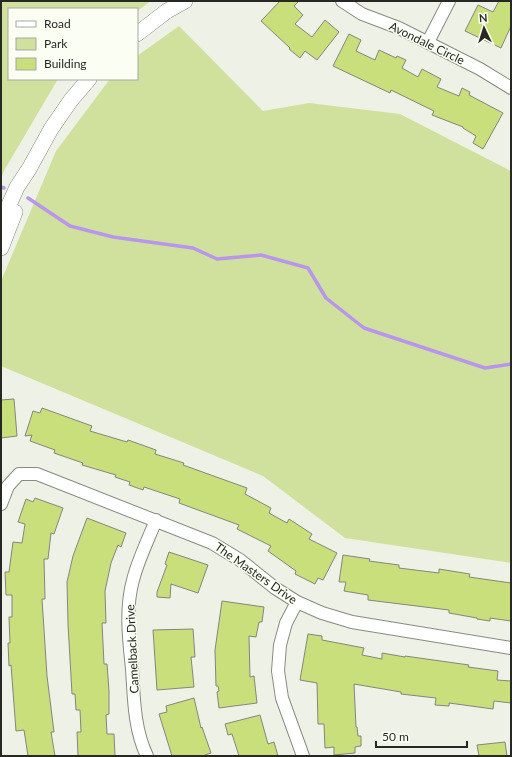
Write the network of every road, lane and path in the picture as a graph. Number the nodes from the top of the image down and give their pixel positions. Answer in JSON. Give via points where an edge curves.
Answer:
{"nodes":[{"id":1,"x":185,"y":1,"type":"edge"},
{"id":2,"x":342,"y":1,"type":"edge"},
{"id":3,"x":449,"y":1,"type":"edge"},
{"id":4,"x":138,"y":33,"type":"edge"},
{"id":5,"x":428,"y":42,"type":"junction"},
{"id":6,"x":88,"y":80,"type":"edge"},
{"id":7,"x":511,"y":88,"type":"edge"},
{"id":8,"x":29,"y":169,"type":"junction"},
{"id":9,"x":1,"y":223,"type":"edge"},
{"id":10,"x":1,"y":248,"type":"edge"},
{"id":11,"x":1,"y":504,"type":"edge"},
{"id":12,"x":156,"y":520,"type":"junction"},
{"id":13,"x":297,"y":602,"type":"junction"},
{"id":14,"x":511,"y":648,"type":"edge"},
{"id":15,"x":147,"y":756,"type":"edge"},
{"id":16,"x":303,"y":756,"type":"edge"}],
"edges":[{"from":1,"to":4,"type":"street"},
{"from":2,"to":5,"type":"street","name":"Avondale Circle","via":[[362,14]]},
{"from":3,"to":5,"type":"street"},
{"from":5,"to":7,"type":"street","name":"Avondale Circle"},
{"from":6,"to":8,"type":"street","via":[[51,129]]},
{"from":8,"to":9,"type":"street"},
{"from":8,"to":10,"type":"street","via":[[24,190]]},
{"from":11,"to":12,"type":"street","name":"The Masters Drive","via":[[8,486],[19,474],[37,474]]},
{"from":12,"to":13,"type":"street","name":"The Masters Drive","via":[[212,543],[240,560]]},
{"from":12,"to":15,"type":"street","name":"Camelback Drive","via":[[133,580],[129,603],[136,722]]},
{"from":13,"to":14,"type":"street","name":"The Masters Drive","via":[[322,614],[352,622]]},
{"from":13,"to":16,"type":"street","via":[[284,630],[278,672],[282,698]]}]}
